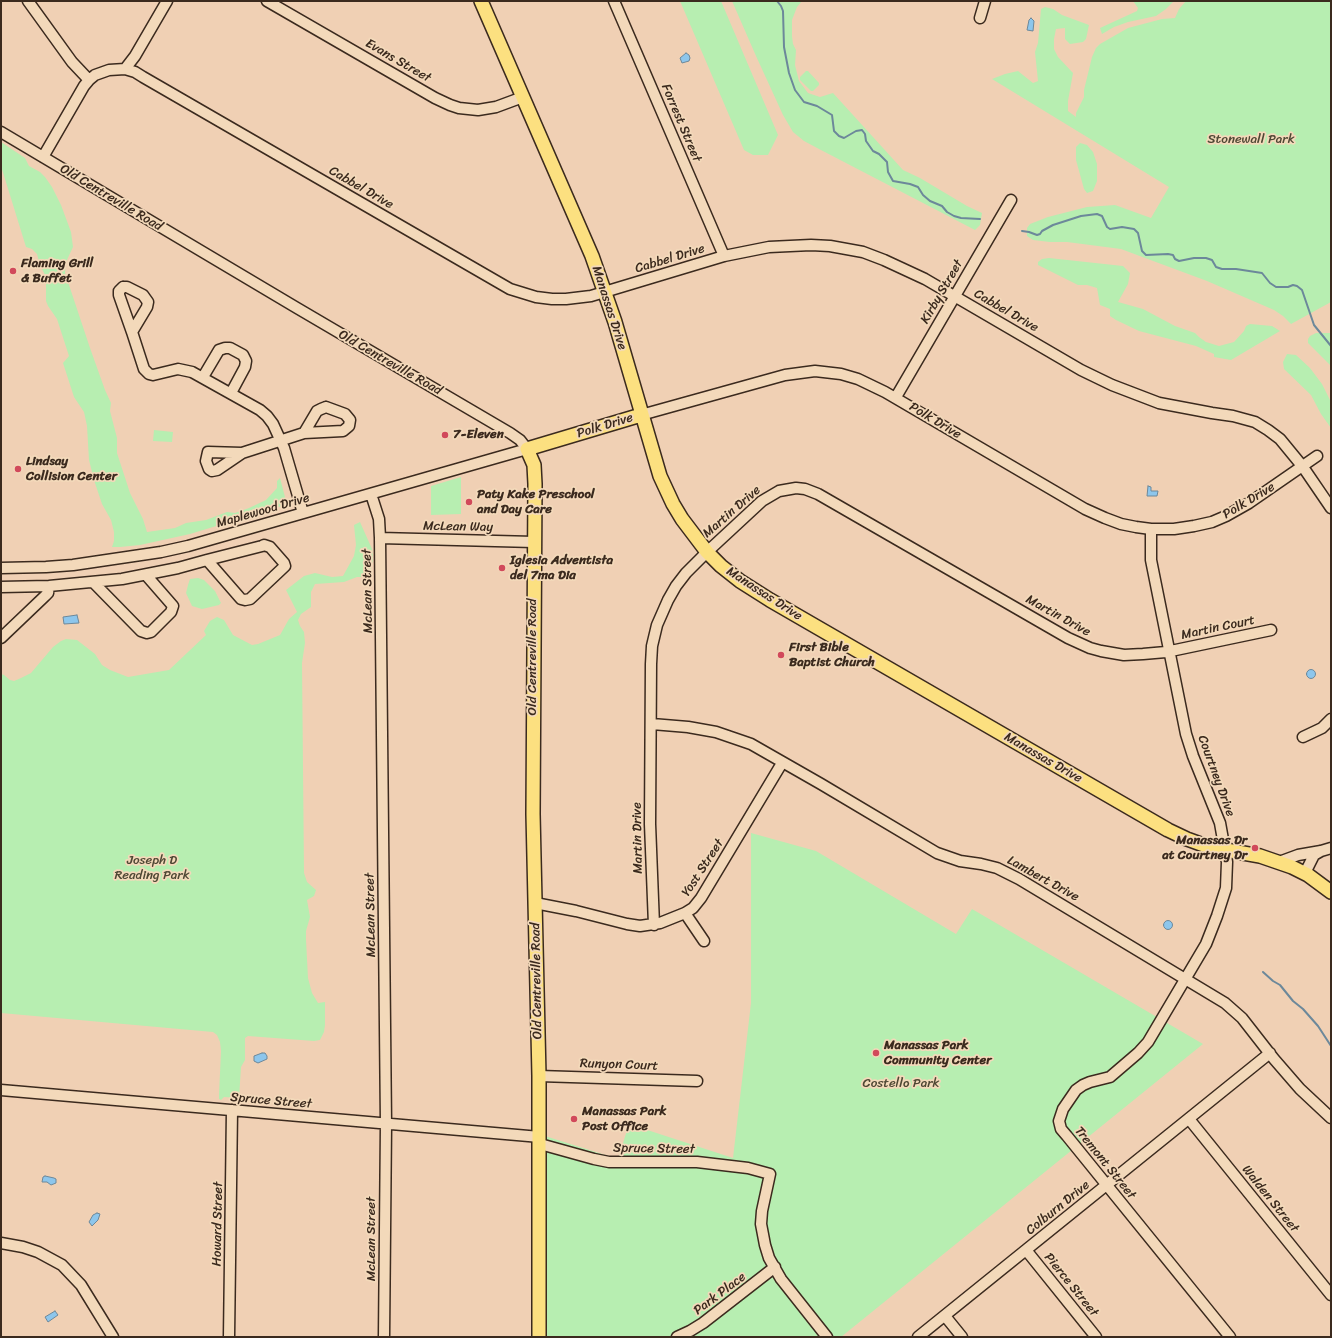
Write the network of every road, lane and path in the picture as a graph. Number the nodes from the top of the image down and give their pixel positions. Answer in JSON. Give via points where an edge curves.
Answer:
{"nodes":[{"id":1,"x":28,"y":1,"type":"edge"},
{"id":2,"x":167,"y":1,"type":"edge"},
{"id":3,"x":267,"y":1,"type":"edge"},
{"id":4,"x":481,"y":1,"type":"edge"},
{"id":5,"x":614,"y":1,"type":"edge"},
{"id":6,"x":985,"y":1,"type":"edge"},
{"id":7,"x":980,"y":18,"type":"dead end"},
{"id":8,"x":125,"y":69,"type":"junction"},
{"id":9,"x":89,"y":80,"type":"junction"},
{"id":10,"x":523,"y":97,"type":"junction"},
{"id":11,"x":1,"y":132,"type":"edge"},
{"id":12,"x":43,"y":157,"type":"junction"},
{"id":13,"x":1010,"y":200,"type":"dead end"},
{"id":14,"x":724,"y":256,"type":"junction"},
{"id":15,"x":605,"y":292,"type":"junction"},
{"id":16,"x":954,"y":297,"type":"junction"},
{"id":17,"x":132,"y":332,"type":"dead end"},
{"id":18,"x":203,"y":377,"type":"junction"},
{"id":19,"x":231,"y":393,"type":"junction"},
{"id":20,"x":896,"y":398,"type":"junction"},
{"id":21,"x":641,"y":415,"type":"junction"},
{"id":22,"x":304,"y":433,"type":"dead end"},
{"id":23,"x":281,"y":440,"type":"junction"},
{"id":24,"x":527,"y":449,"type":"junction"},
{"id":25,"x":242,"y":454,"type":"dead end"},
{"id":26,"x":1317,"y":456,"type":"dead end"},
{"id":27,"x":1302,"y":467,"type":"junction"},
{"id":28,"x":371,"y":494,"type":"junction"},
{"id":29,"x":1331,"y":508,"type":"edge"},
{"id":30,"x":303,"y":513,"type":"junction"},
{"id":31,"x":1151,"y":529,"type":"junction"},
{"id":32,"x":380,"y":538,"type":"junction"},
{"id":33,"x":534,"y":542,"type":"junction"},
{"id":34,"x":707,"y":552,"type":"junction"},
{"id":35,"x":206,"y":560,"type":"junction"},
{"id":36,"x":73,"y":565,"type":"junction"},
{"id":37,"x":1,"y":568,"type":"edge"},
{"id":38,"x":146,"y":575,"type":"junction"},
{"id":39,"x":93,"y":582,"type":"junction"},
{"id":40,"x":74,"y":584,"type":"junction"},
{"id":41,"x":49,"y":586,"type":"junction"},
{"id":42,"x":1,"y":588,"type":"edge"},
{"id":43,"x":1271,"y":630,"type":"dead end"},
{"id":44,"x":1,"y":638,"type":"edge"},
{"id":45,"x":1169,"y":651,"type":"junction"},
{"id":46,"x":1331,"y":719,"type":"edge"},
{"id":47,"x":652,"y":724,"type":"junction"},
{"id":48,"x":1303,"y":737,"type":"dead end"},
{"id":49,"x":782,"y":763,"type":"junction"},
{"id":50,"x":1331,"y":848,"type":"edge"},
{"id":51,"x":1225,"y":850,"type":"junction"},
{"id":52,"x":1321,"y":851,"type":"junction"},
{"id":53,"x":1279,"y":862,"type":"junction"},
{"id":54,"x":1305,"y":873,"type":"junction"},
{"id":55,"x":1331,"y":892,"type":"edge"},
{"id":56,"x":535,"y":903,"type":"junction"},
{"id":57,"x":686,"y":913,"type":"junction"},
{"id":58,"x":654,"y":925,"type":"junction"},
{"id":59,"x":704,"y":941,"type":"dead end"},
{"id":60,"x":1186,"y":978,"type":"junction"},
{"id":61,"x":1270,"y":1053,"type":"junction"},
{"id":62,"x":539,"y":1076,"type":"junction"},
{"id":63,"x":697,"y":1081,"type":"dead end"},
{"id":64,"x":1,"y":1090,"type":"edge"},
{"id":65,"x":232,"y":1110,"type":"junction"},
{"id":66,"x":1331,"y":1118,"type":"edge"},
{"id":67,"x":1189,"y":1119,"type":"junction"},
{"id":68,"x":386,"y":1124,"type":"junction"},
{"id":69,"x":540,"y":1141,"type":"junction"},
{"id":70,"x":1106,"y":1185,"type":"junction"},
{"id":71,"x":1,"y":1243,"type":"edge"},
{"id":72,"x":1026,"y":1250,"type":"junction"},
{"id":73,"x":775,"y":1267,"type":"junction"},
{"id":74,"x":1331,"y":1295,"type":"edge"},
{"id":75,"x":945,"y":1316,"type":"junction"},
{"id":76,"x":113,"y":1337,"type":"edge"},
{"id":77,"x":229,"y":1337,"type":"edge"},
{"id":78,"x":384,"y":1337,"type":"edge"},
{"id":79,"x":538,"y":1337,"type":"edge"},
{"id":80,"x":677,"y":1337,"type":"edge"},
{"id":81,"x":827,"y":1337,"type":"edge"},
{"id":82,"x":918,"y":1337,"type":"edge"},
{"id":83,"x":962,"y":1337,"type":"edge"},
{"id":84,"x":1096,"y":1337,"type":"edge"},
{"id":85,"x":1230,"y":1337,"type":"edge"}],
"edges":[{"from":1,"to":9,"type":"street","via":[[72,62]]},
{"from":2,"to":8,"type":"street"},
{"from":3,"to":10,"type":"street","name":"Evans Street","via":[[450,105],[483,109]]},
{"from":4,"to":10,"type":"main road","name":"Manassas Drive"},
{"from":5,"to":14,"type":"street","name":"Forrest Street"},
{"from":6,"to":7,"type":"street"},
{"from":8,"to":9,"type":"street","via":[[109,70]]},
{"from":8,"to":15,"type":"street","name":"Cabbel Drive","via":[[135,72],[510,289],[552,299],[579,298]]},
{"from":9,"to":12,"type":"street"},
{"from":10,"to":15,"type":"main road","name":"Manassas Drive"},
{"from":11,"to":12,"type":"street","name":"Old Centreville Road"},
{"from":12,"to":24,"type":"street","name":"Old Centreville Road","via":[[510,433]]},
{"from":13,"to":16,"type":"street","name":"Kirby Street"},
{"from":14,"to":15,"type":"street","name":"Cabbel Drive"},
{"from":14,"to":16,"type":"street","name":"Cabbel Drive","via":[[786,245],[824,245],[848,249],[863,252],[910,271]]},
{"from":15,"to":21,"type":"main road","name":"Manassas Drive"},
{"from":16,"to":20,"type":"street","name":"Kirby Street"},
{"from":16,"to":27,"type":"street","name":"Cabbel Drive","via":[[1112,385],[1159,403],[1255,422],[1280,439]]},
{"from":17,"to":18,"type":"street","via":[[144,369],[149,374],[178,369]]},
{"from":18,"to":19,"type":"street"},
{"from":18,"to":19,"type":"street","via":[[219,350],[230,348],[243,355],[245,367]]},
{"from":19,"to":23,"type":"street","via":[[267,416]]},
{"from":20,"to":21,"type":"street","name":"Polk Drive","via":[[849,376],[832,372],[809,372],[774,377]]},
{"from":20,"to":31,"type":"street","name":"Polk Drive","via":[[1085,508],[1121,524]]},
{"from":21,"to":24,"type":"main road","name":"Polk Drive"},
{"from":21,"to":34,"type":"main road","name":"Manassas Drive","via":[[668,495],[688,528]]},
{"from":22,"to":23,"type":"street"},
{"from":23,"to":25,"type":"street"},
{"from":23,"to":30,"type":"street"},
{"from":24,"to":28,"type":"street","name":"Maplewood Drive"},
{"from":24,"to":33,"type":"main road","name":"Old Centreville Road","via":[[532,457],[535,474]]},
{"from":26,"to":27,"type":"street","name":"Polk Drive"},
{"from":27,"to":29,"type":"street","name":"Cabbel Drive"},
{"from":27,"to":31,"type":"street","name":"Polk Drive","via":[[1245,506],[1219,519],[1183,528]]},
{"from":28,"to":30,"type":"street","name":"Maplewood Drive"},
{"from":28,"to":32,"type":"street","name":"McLean Street","via":[[379,519]]},
{"from":30,"to":36,"type":"street","name":"Maplewood Drive","via":[[168,550]]},
{"from":31,"to":45,"type":"street","name":"Courtney Drive","via":[[1151,560]]},
{"from":32,"to":33,"type":"street","name":"McLean Way"},
{"from":32,"to":68,"type":"street","name":"McLean Street"},
{"from":33,"to":56,"type":"main road","name":"Old Centreville Road"},
{"from":34,"to":45,"type":"street","name":"Martin Drive","via":[[767,498],[786,488],[801,488],[818,494],[1083,645],[1124,655]]},
{"from":34,"to":47,"type":"street","name":"Martin Drive","via":[[676,586],[657,625],[651,655]]},
{"from":34,"to":51,"type":"main road","name":"Manassas Drive","via":[[740,581],[770,600],[1134,811],[1187,839]]},
{"from":35,"to":35,"type":"street","via":[[241,599],[245,600],[250,599],[285,566],[267,545]]},
{"from":35,"to":38,"type":"street"},
{"from":36,"to":37,"type":"street","name":"Maplewood Drive"},
{"from":36,"to":40,"type":"street"},
{"from":38,"to":39,"type":"street"},
{"from":38,"to":39,"type":"street","via":[[173,606],[171,612],[147,633],[141,631]]},
{"from":39,"to":40,"type":"street"},
{"from":40,"to":41,"type":"street"},
{"from":41,"to":42,"type":"street"},
{"from":41,"to":44,"type":"street","via":[[48,593]]},
{"from":43,"to":45,"type":"street","name":"Martin Court"},
{"from":45,"to":51,"type":"street","name":"Courtney Drive","via":[[1186,734],[1218,816]]},
{"from":46,"to":48,"type":"street","via":[[1322,728]]},
{"from":47,"to":49,"type":"street","name":"Lambert Drive","via":[[716,732],[751,744]]},
{"from":47,"to":58,"type":"street","name":"Martin Drive","via":[[650,824]]},
{"from":49,"to":57,"type":"street","name":"Yost Street","via":[[701,898]]},
{"from":49,"to":60,"type":"street","name":"Lambert Drive","via":[[937,853],[960,861],[997,868],[1019,879]]},
{"from":50,"to":52,"type":"street"},
{"from":51,"to":53,"type":"main road","name":"Manassas Drive"},
{"from":51,"to":60,"type":"street","name":"Courtney Drive","via":[[1228,870],[1222,904],[1206,944]]},
{"from":52,"to":53,"type":"street","via":[[1303,853]]},
{"from":52,"to":54,"type":"street","via":[[1314,855]]},
{"from":53,"to":54,"type":"main road","name":"Manassas Drive"},
{"from":54,"to":55,"type":"main road","name":"Manassas Drive"},
{"from":56,"to":58,"type":"street","name":"Yost Street","via":[[627,924]]},
{"from":56,"to":62,"type":"main road","name":"Old Centreville Road"},
{"from":57,"to":58,"type":"street","name":"Yost Street"},
{"from":57,"to":59,"type":"street"},
{"from":60,"to":61,"type":"street","name":"Lambert Drive","via":[[1232,1008]]},
{"from":60,"to":70,"type":"street","name":"Tremont Street","via":[[1148,1042],[1138,1053],[1110,1077],[1090,1082],[1076,1090],[1060,1116],[1061,1129]]},
{"from":61,"to":66,"type":"street","name":"Lambert Drive","via":[[1300,1089]]},
{"from":61,"to":67,"type":"street","name":"Colburn Drive"},
{"from":62,"to":63,"type":"street","name":"Runyon Court"},
{"from":62,"to":69,"type":"main road","name":"Old Centreville Road"},
{"from":64,"to":65,"type":"street","name":"Spruce Street"},
{"from":65,"to":68,"type":"street","name":"Spruce Street"},
{"from":65,"to":77,"type":"street","name":"Howard Street"},
{"from":67,"to":70,"type":"street","name":"Colburn Drive"},
{"from":67,"to":74,"type":"street","name":"Walden Street"},
{"from":68,"to":69,"type":"street","name":"Spruce Street"},
{"from":68,"to":78,"type":"street","name":"McLean Street"},
{"from":69,"to":73,"type":"street","name":"Spruce Street","via":[[609,1162],[697,1162],[748,1168],[770,1174],[761,1224],[769,1258]]},
{"from":69,"to":79,"type":"main road","name":"Old Centreville Road"},
{"from":70,"to":72,"type":"street","name":"Colburn Drive"},
{"from":70,"to":85,"type":"street","name":"Tremont Street"},
{"from":71,"to":76,"type":"street","via":[[38,1252],[62,1265],[81,1285]]},
{"from":72,"to":75,"type":"street","name":"Colburn Drive"},
{"from":72,"to":84,"type":"street","name":"Pierce Street"},
{"from":73,"to":80,"type":"street","name":"Park Place","via":[[703,1323]]},
{"from":73,"to":81,"type":"street","via":[[788,1289]]},
{"from":75,"to":82,"type":"street","name":"Colburn Drive"},
{"from":75,"to":83,"type":"street"}]}
